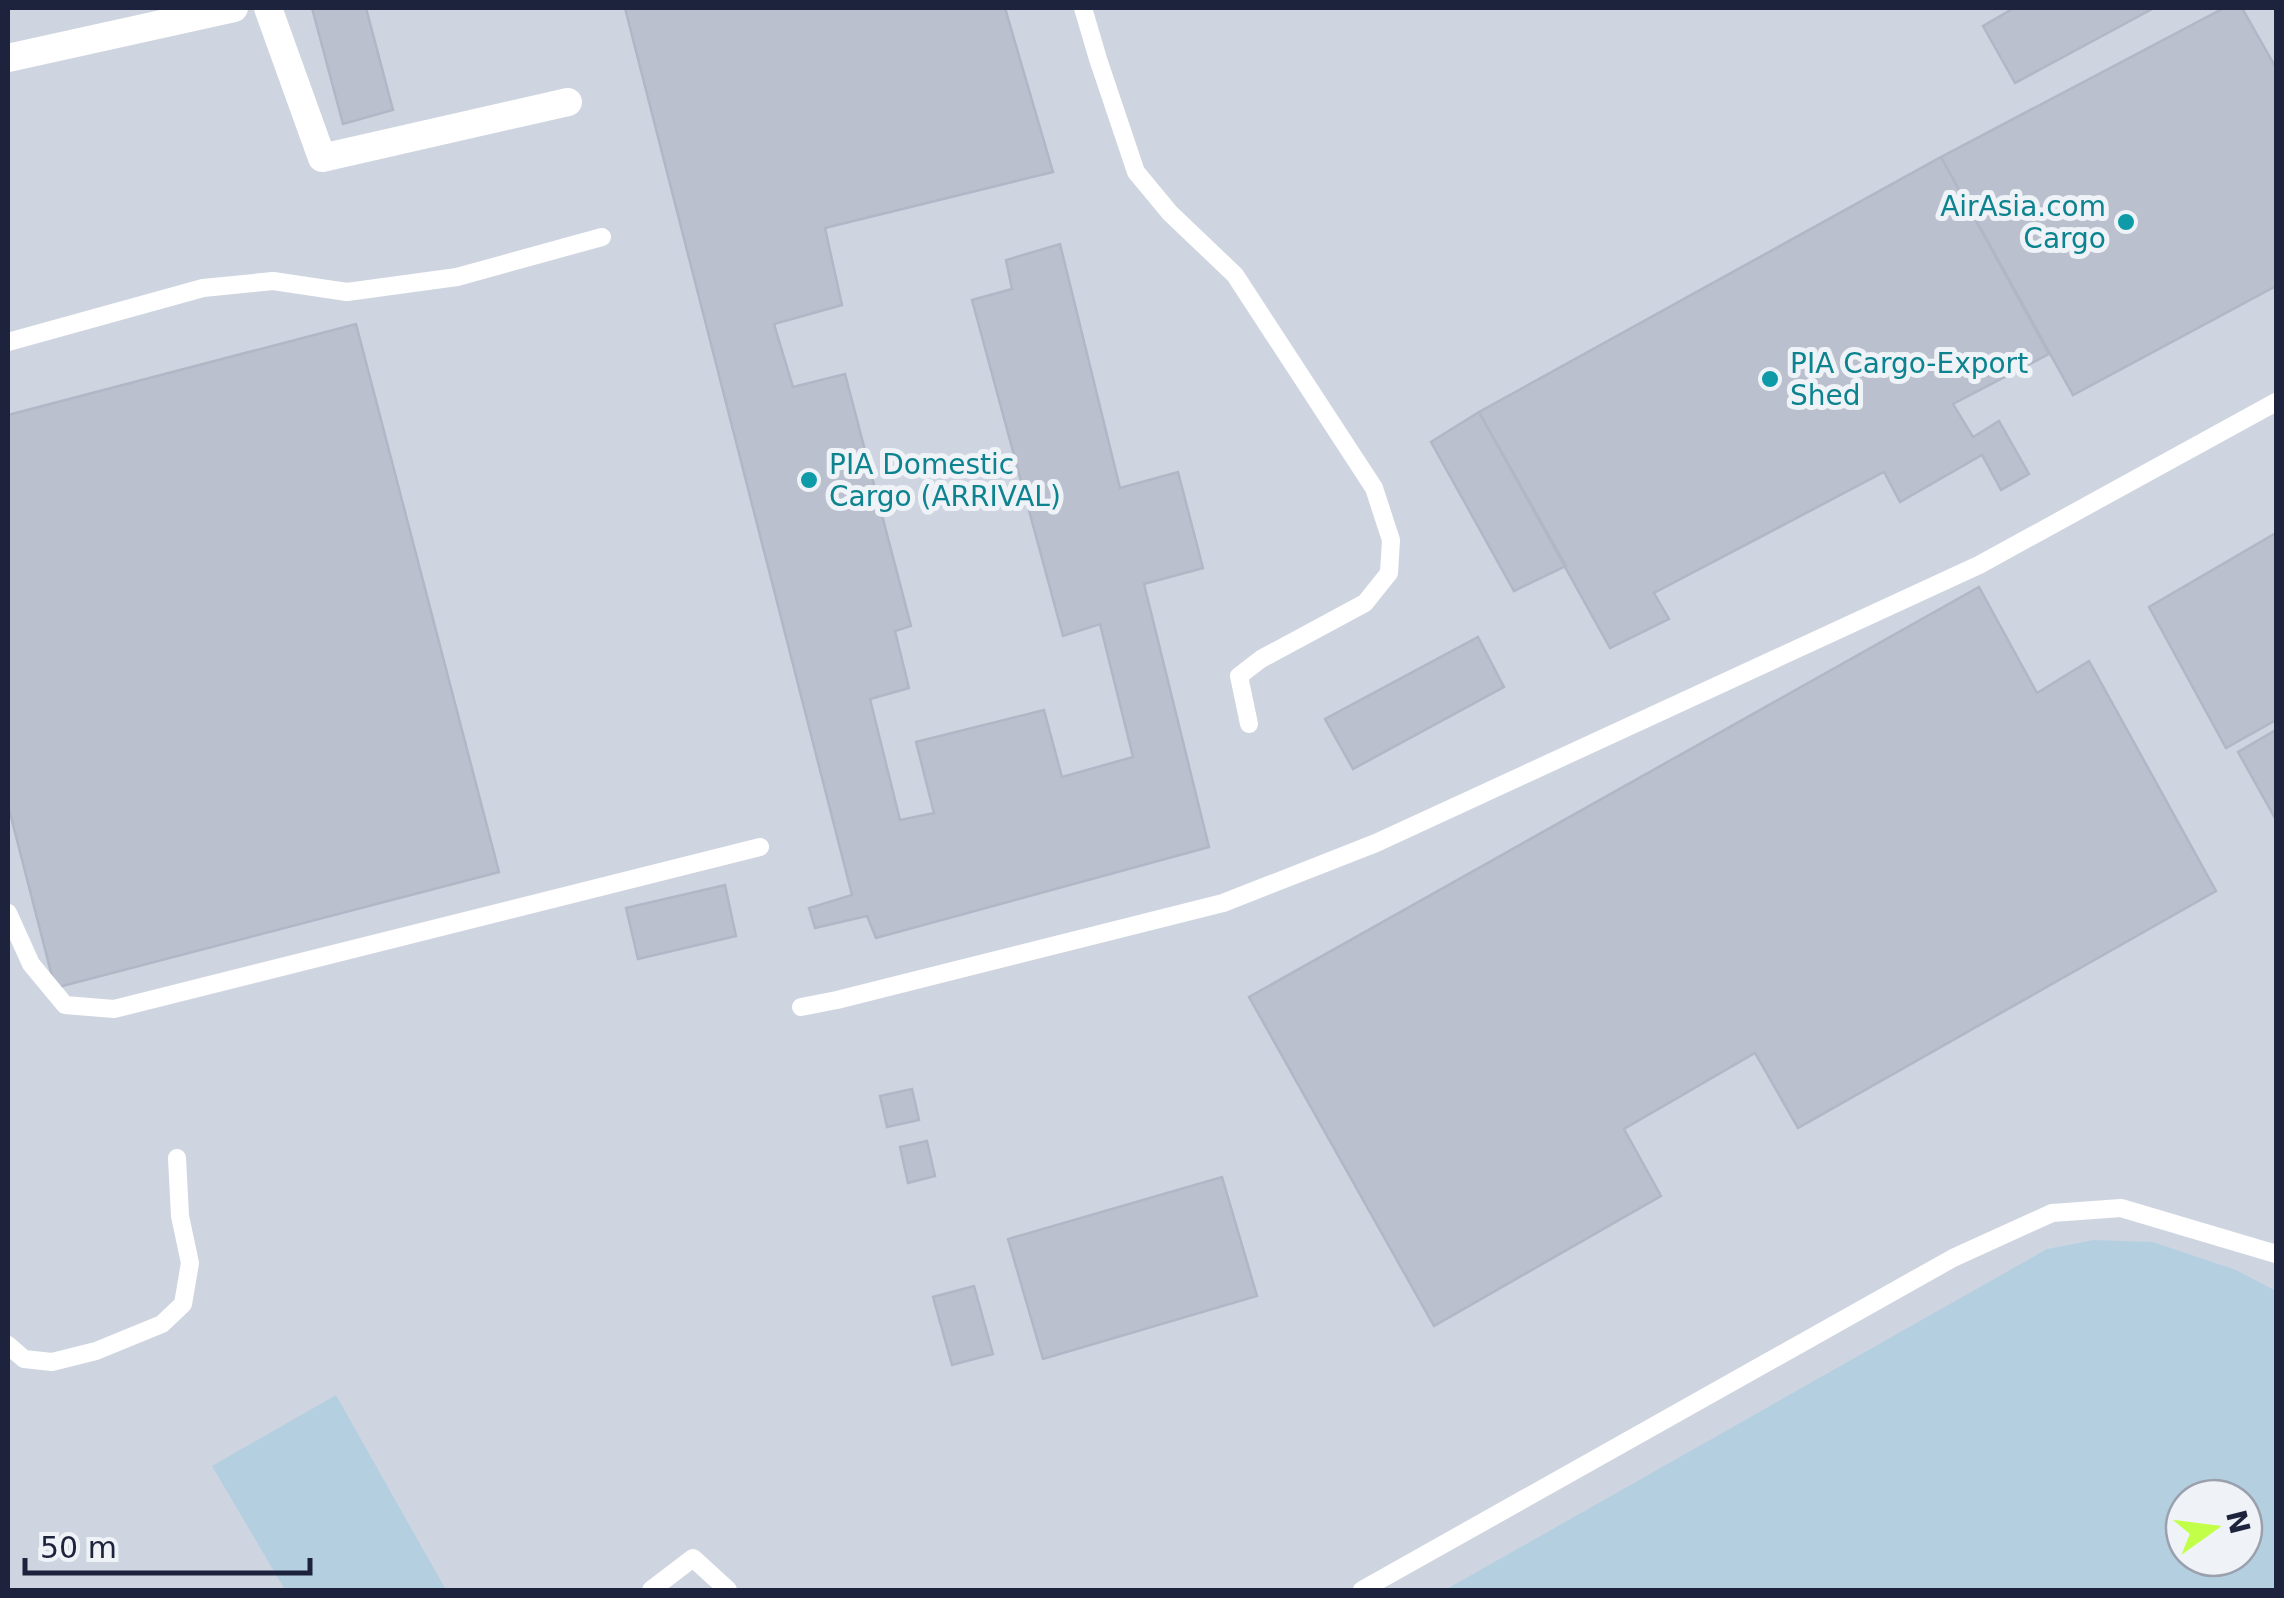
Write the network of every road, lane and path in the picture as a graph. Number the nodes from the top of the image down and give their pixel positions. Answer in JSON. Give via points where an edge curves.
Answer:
{"nodes":[{"id":1,"x":234,"y":8,"type":"edge"},
{"id":2,"x":268,"y":8,"type":"edge"},
{"id":3,"x":1083,"y":8,"type":"edge"},
{"id":4,"x":8,"y":58,"type":"edge"},
{"id":5,"x":568,"y":102,"type":"dead end"},
{"id":6,"x":602,"y":236,"type":"dead end"},
{"id":7,"x":8,"y":342,"type":"edge"},
{"id":8,"x":2276,"y":402,"type":"edge"},
{"id":9,"x":1249,"y":724,"type":"dead end"},
{"id":10,"x":760,"y":847,"type":"dead end"},
{"id":11,"x":8,"y":913,"type":"edge"},
{"id":12,"x":802,"y":1006,"type":"dead end"},
{"id":13,"x":178,"y":1158,"type":"dead end"},
{"id":14,"x":2276,"y":1254,"type":"edge"},
{"id":15,"x":8,"y":1345,"type":"edge"},
{"id":16,"x":651,"y":1590,"type":"edge"},
{"id":17,"x":728,"y":1590,"type":"edge"},
{"id":18,"x":1362,"y":1590,"type":"edge"}],
"edges":[{"from":1,"to":4,"type":"street"},
{"from":2,"to":5,"type":"street","via":[[322,158]]},
{"from":3,"to":9,"type":"lane","via":[[1136,172],[1235,275],[1374,488],[1390,540],[1389,573],[1365,603],[1240,676]]},
{"from":6,"to":7,"type":"lane","via":[[457,277],[348,292],[273,280],[203,288]]},
{"from":8,"to":12,"type":"lane","via":[[1979,566],[1376,843],[1223,903]]},
{"from":10,"to":11,"type":"lane","via":[[114,1009],[65,1005],[31,964]]},
{"from":13,"to":15,"type":"lane","via":[[190,1263],[182,1304],[162,1324],[52,1362],[24,1358]]},
{"from":14,"to":18,"type":"lane","via":[[2122,1208],[2052,1213],[1953,1258]]},
{"from":16,"to":17,"type":"lane","via":[[693,1558]]}]}
